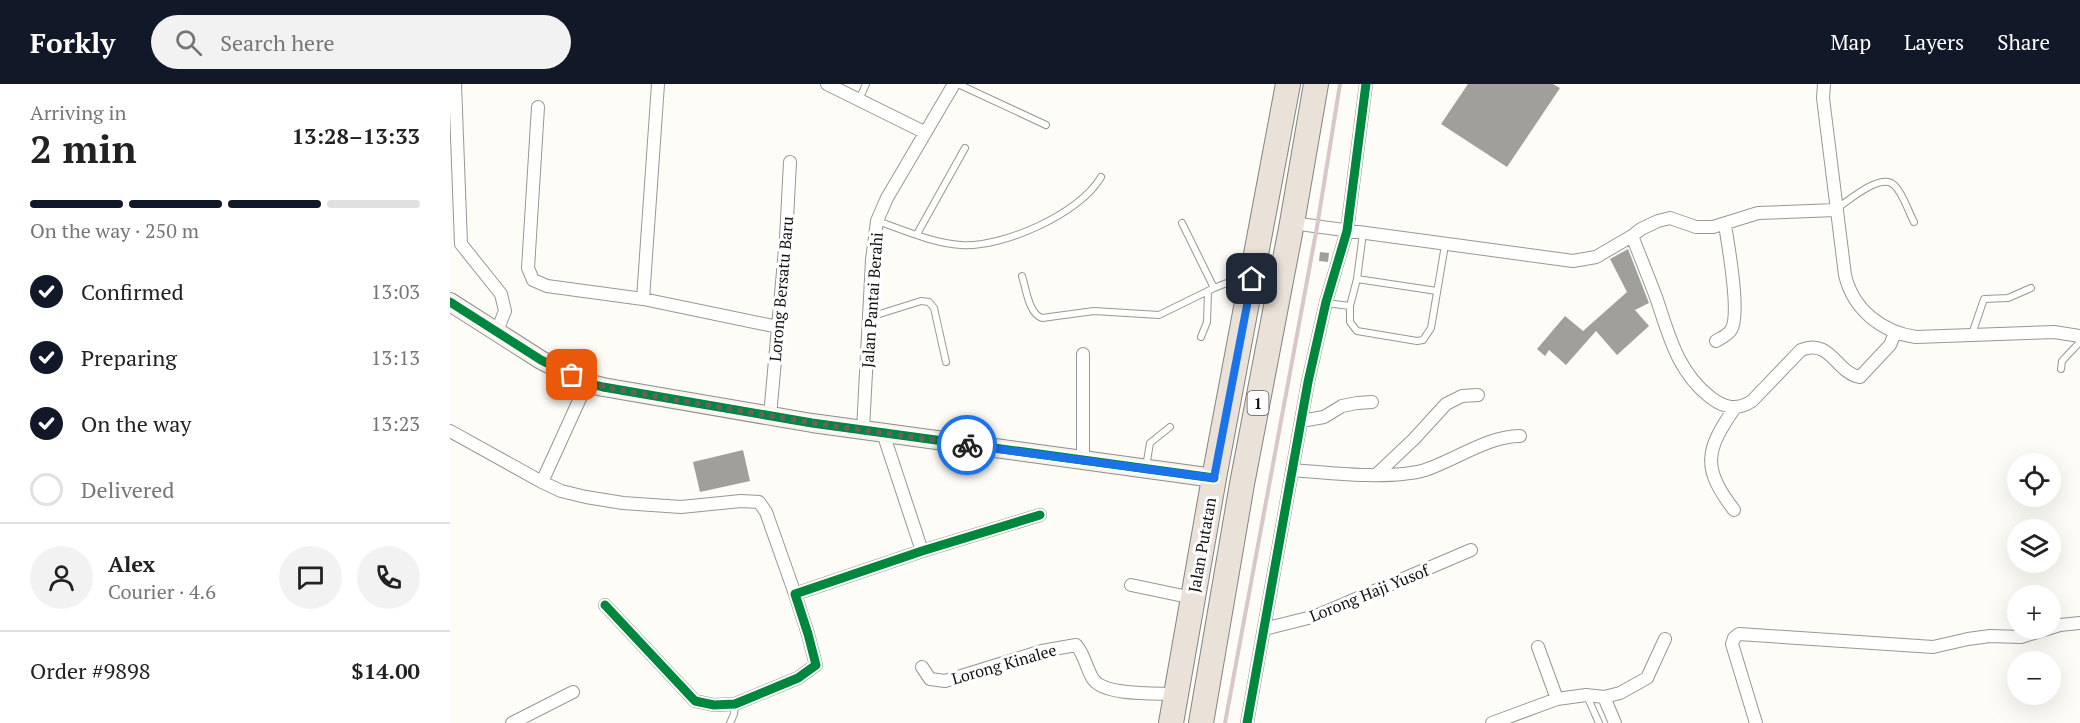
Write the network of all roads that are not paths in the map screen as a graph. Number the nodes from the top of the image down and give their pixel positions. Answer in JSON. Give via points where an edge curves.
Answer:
{"nodes":[{"id":1,"x":455,"y":84,"type":"edge"},
{"id":2,"x":658,"y":84,"type":"edge"},
{"id":3,"x":827,"y":84,"type":"edge"},
{"id":4,"x":866,"y":84,"type":"edge"},
{"id":5,"x":956,"y":84,"type":"edge"},
{"id":6,"x":1288,"y":84,"type":"edge"},
{"id":7,"x":1316,"y":84,"type":"edge"},
{"id":8,"x":1366,"y":84,"type":"edge"},
{"id":9,"x":1824,"y":84,"type":"edge"},
{"id":10,"x":859,"y":100,"type":"junction"},
{"id":11,"x":538,"y":107,"type":"dead end"},
{"id":12,"x":1046,"y":125,"type":"dead end"},
{"id":13,"x":924,"y":132,"type":"junction"},
{"id":14,"x":965,"y":148,"type":"dead end"},
{"id":15,"x":1275,"y":157,"type":"junction"},
{"id":16,"x":1303,"y":161,"type":"junction"},
{"id":17,"x":790,"y":162,"type":"dead end"},
{"id":18,"x":1101,"y":177,"type":"dead end"},
{"id":19,"x":1836,"y":210,"type":"junction"},
{"id":20,"x":877,"y":220,"type":"junction"},
{"id":21,"x":1914,"y":222,"type":"dead end"},
{"id":22,"x":1182,"y":223,"type":"dead end"},
{"id":23,"x":1292,"y":223,"type":"junction"},
{"id":24,"x":1725,"y":225,"type":"junction"},
{"id":25,"x":1347,"y":231,"type":"junction"},
{"id":26,"x":1363,"y":233,"type":"junction"},
{"id":27,"x":917,"y":234,"type":"junction"},
{"id":28,"x":1632,"y":236,"type":"junction"},
{"id":29,"x":1445,"y":245,"type":"junction"},
{"id":30,"x":1022,"y":276,"type":"dead end"},
{"id":31,"x":1252,"y":279,"type":"junction"},
{"id":32,"x":1357,"y":279,"type":"junction"},
{"id":33,"x":2031,"y":288,"type":"dead end"},
{"id":34,"x":1211,"y":289,"type":"junction"},
{"id":35,"x":1437,"y":291,"type":"junction"},
{"id":36,"x":643,"y":299,"type":"junction"},
{"id":37,"x":450,"y":302,"type":"edge"},
{"id":38,"x":1326,"y":303,"type":"junction"},
{"id":39,"x":1350,"y":306,"type":"junction"},
{"id":40,"x":869,"y":317,"type":"junction"},
{"id":41,"x":778,"y":327,"type":"junction"},
{"id":42,"x":497,"y":331,"type":"junction"},
{"id":43,"x":1895,"y":333,"type":"junction"},
{"id":44,"x":1972,"y":335,"type":"junction"},
{"id":45,"x":2080,"y":336,"type":"edge"},
{"id":46,"x":1201,"y":338,"type":"dead end"},
{"id":47,"x":1716,"y":341,"type":"dead end"},
{"id":48,"x":2080,"y":342,"type":"edge"},
{"id":49,"x":1083,"y":354,"type":"dead end"},
{"id":50,"x":946,"y":362,"type":"dead end"},
{"id":51,"x":2061,"y":369,"type":"dead end"},
{"id":52,"x":587,"y":383,"type":"junction"},
{"id":53,"x":1478,"y":395,"type":"dead end"},
{"id":54,"x":1372,"y":402,"type":"dead end"},
{"id":55,"x":1734,"y":409,"type":"junction"},
{"id":56,"x":770,"y":416,"type":"junction"},
{"id":57,"x":1301,"y":421,"type":"junction"},
{"id":58,"x":1170,"y":427,"type":"dead end"},
{"id":59,"x":863,"y":429,"type":"junction"},
{"id":60,"x":450,"y":431,"type":"edge"},
{"id":61,"x":883,"y":433,"type":"junction"},
{"id":62,"x":1520,"y":436,"type":"dead end"},
{"id":63,"x":1083,"y":460,"type":"junction"},
{"id":64,"x":1146,"y":468,"type":"junction"},
{"id":65,"x":1292,"y":470,"type":"junction"},
{"id":66,"x":1377,"y":474,"type":"junction"},
{"id":67,"x":542,"y":482,"type":"junction"},
{"id":68,"x":1213,"y":485,"type":"junction"},
{"id":69,"x":1240,"y":495,"type":"junction"},
{"id":70,"x":1734,"y":510,"type":"dead end"},
{"id":71,"x":1040,"y":515,"type":"dead end"},
{"id":72,"x":1472,"y":550,"type":"dead end"},
{"id":73,"x":922,"y":551,"type":"junction"},
{"id":74,"x":1131,"y":585,"type":"dead end"},
{"id":75,"x":795,"y":594,"type":"junction"},
{"id":76,"x":1193,"y":598,"type":"junction"},
{"id":77,"x":605,"y":605,"type":"dead end"},
{"id":78,"x":2080,"y":623,"type":"edge"},
{"id":79,"x":1264,"y":629,"type":"junction"},
{"id":80,"x":1665,"y":639,"type":"dead end"},
{"id":81,"x":1538,"y":647,"type":"dead end"},
{"id":82,"x":922,"y":667,"type":"dead end"},
{"id":83,"x":573,"y":692,"type":"dead end"},
{"id":84,"x":1176,"y":694,"type":"junction"},
{"id":85,"x":1586,"y":695,"type":"junction"},
{"id":86,"x":1604,"y":697,"type":"junction"},
{"id":87,"x":1557,"y":699,"type":"junction"},
{"id":88,"x":735,"y":704,"type":"junction"},
{"id":89,"x":512,"y":723,"type":"edge"},
{"id":90,"x":730,"y":723,"type":"edge"},
{"id":91,"x":1171,"y":723,"type":"edge"},
{"id":92,"x":1201,"y":723,"type":"edge"},
{"id":93,"x":1246,"y":723,"type":"edge"},
{"id":94,"x":1492,"y":723,"type":"edge"},
{"id":95,"x":1599,"y":723,"type":"edge"},
{"id":96,"x":1615,"y":723,"type":"edge"},
{"id":97,"x":1756,"y":723,"type":"edge"}],
"edges":[{"from":1,"to":42,"type":"street","via":[[456,249],[501,294],[505,311]]},
{"from":2,"to":36,"type":"street"},
{"from":3,"to":10,"type":"street"},
{"from":4,"to":10,"type":"lane"},
{"from":5,"to":12,"type":"lane"},
{"from":5,"to":13,"type":"street","name":"Jalan Pantai Berahi"},
{"from":6,"to":15,"type":"highway","name":"Jalan Putatan","number":"1"},
{"from":7,"to":16,"type":"highway","name":"Jalan Putatan","number":"1"},
{"from":8,"to":25,"type":"street"},
{"from":9,"to":19,"type":"street"},
{"from":10,"to":13,"type":"street"},
{"from":11,"to":36,"type":"street","via":[[529,274],[538,284],[547,286]]},
{"from":13,"to":20,"type":"street","name":"Jalan Pantai Berahi"},
{"from":14,"to":27,"type":"lane"},
{"from":15,"to":16,"type":"highway"},
{"from":15,"to":31,"type":"highway","name":"Jalan Putatan","number":"1"},
{"from":16,"to":23,"type":"highway","name":"Jalan Putatan","number":"1"},
{"from":17,"to":41,"type":"street","name":"Lorong Bersatu Baru"},
{"from":18,"to":27,"type":"lane","via":[[1074,205],[1000,240],[961,245]]},
{"from":19,"to":21,"type":"lane","via":[[1874,183],[1885,181],[1894,185]]},
{"from":19,"to":24,"type":"street","via":[[1758,213]]},
{"from":19,"to":43,"type":"street","via":[[1848,288],[1863,310]]},
{"from":20,"to":27,"type":"lane"},
{"from":20,"to":40,"type":"street","name":"Jalan Pantai Berahi"},
{"from":22,"to":34,"type":"lane"},
{"from":23,"to":25,"type":"street"},
{"from":23,"to":69,"type":"highway","name":"Jalan Putatan","number":"1"},
{"from":24,"to":28,"type":"street","via":[[1696,227],[1670,218],[1648,224]]},
{"from":24,"to":47,"type":"street","via":[[1734,323]]},
{"from":25,"to":26,"type":"street"},
{"from":25,"to":38,"type":"street"},
{"from":26,"to":29,"type":"street"},
{"from":26,"to":32,"type":"lane"},
{"from":28,"to":29,"type":"street","via":[[1596,257],[1573,261]]},
{"from":28,"to":55,"type":"street","via":[[1686,372],[1717,402]]},
{"from":29,"to":35,"type":"lane"},
{"from":30,"to":34,"type":"lane","via":[[1034,312],[1042,318],[1094,311],[1159,315]]},
{"from":31,"to":34,"type":"lane"},
{"from":31,"to":68,"type":"highway","name":"Jalan Putatan","number":"1"},
{"from":32,"to":35,"type":"lane"},
{"from":32,"to":39,"type":"lane"},
{"from":33,"to":44,"type":"lane","via":[[2008,298],[1984,299]]},
{"from":34,"to":46,"type":"lane"},
{"from":35,"to":39,"type":"lane","via":[[1431,328],[1423,340],[1358,331],[1350,322]]},
{"from":36,"to":41,"type":"street"},
{"from":37,"to":42,"type":"street"},
{"from":38,"to":39,"type":"lane"},
{"from":38,"to":57,"type":"street"},
{"from":40,"to":50,"type":"lane","via":[[929,302],[934,308]]},
{"from":40,"to":59,"type":"street","name":"Jalan Pantai Berahi"},
{"from":41,"to":56,"type":"street","name":"Lorong Bersatu Baru"},
{"from":42,"to":52,"type":"street","via":[[541,360]]},
{"from":43,"to":44,"type":"street","via":[[1916,337]]},
{"from":43,"to":55,"type":"street","via":[[1890,345],[1860,377],[1823,349],[1808,347],[1752,401]]},
{"from":44,"to":45,"type":"street","via":[[2054,332]]},
{"from":48,"to":51,"type":"lane","via":[[2062,361]]},
{"from":49,"to":63,"type":"street"},
{"from":52,"to":56,"type":"street"},
{"from":52,"to":67,"type":"street"},
{"from":53,"to":66,"type":"street","via":[[1462,396],[1446,404]]},
{"from":54,"to":57,"type":"street","via":[[1342,406],[1324,417]]},
{"from":55,"to":70,"type":"street","via":[[1711,457],[1713,479]]},
{"from":56,"to":59,"type":"street"},
{"from":57,"to":65,"type":"street"},
{"from":58,"to":64,"type":"lane","via":[[1150,444]]},
{"from":59,"to":61,"type":"street"},
{"from":60,"to":67,"type":"street"},
{"from":61,"to":63,"type":"street"},
{"from":61,"to":73,"type":"street"},
{"from":62,"to":66,"type":"street","via":[[1495,440],[1423,471]]},
{"from":63,"to":64,"type":"street"},
{"from":64,"to":68,"type":"street"},
{"from":65,"to":66,"type":"street"},
{"from":65,"to":79,"type":"street"},
{"from":67,"to":75,"type":"street","via":[[580,495],[623,503],[681,507],[759,502]]},
{"from":68,"to":69,"type":"highway"},
{"from":68,"to":76,"type":"highway","name":"Jalan Putatan","number":"1"},
{"from":69,"to":92,"type":"highway","name":"Jalan Putatan","number":"1"},
{"from":71,"to":73,"type":"street"},
{"from":72,"to":79,"type":"street","name":"Lorong Haji Yusof","via":[[1316,616]]},
{"from":73,"to":75,"type":"street"},
{"from":74,"to":76,"type":"street"},
{"from":75,"to":88,"type":"street","via":[[816,665],[798,678]]},
{"from":76,"to":84,"type":"highway","name":"Jalan Putatan","number":"1"},
{"from":77,"to":88,"type":"street","via":[[695,701]]},
{"from":78,"to":97,"type":"street","via":[[2021,637],[1990,636],[1933,647],[1739,634],[1732,644]]},
{"from":79,"to":93,"type":"street"},
{"from":80,"to":86,"type":"street","via":[[1647,678]]},
{"from":81,"to":87,"type":"street"},
{"from":82,"to":84,"type":"street","name":"Lorong Kinalee","via":[[930,679],[945,681],[1042,651],[1076,645],[1100,686],[1128,692]]},
{"from":83,"to":89,"type":"street"},
{"from":84,"to":91,"type":"highway","name":"Jalan Putatan","number":"1"},
{"from":85,"to":86,"type":"street"},
{"from":85,"to":87,"type":"street"},
{"from":85,"to":95,"type":"lane"},
{"from":86,"to":96,"type":"street"},
{"from":87,"to":94,"type":"street"},
{"from":88,"to":90,"type":"lane"}]}
